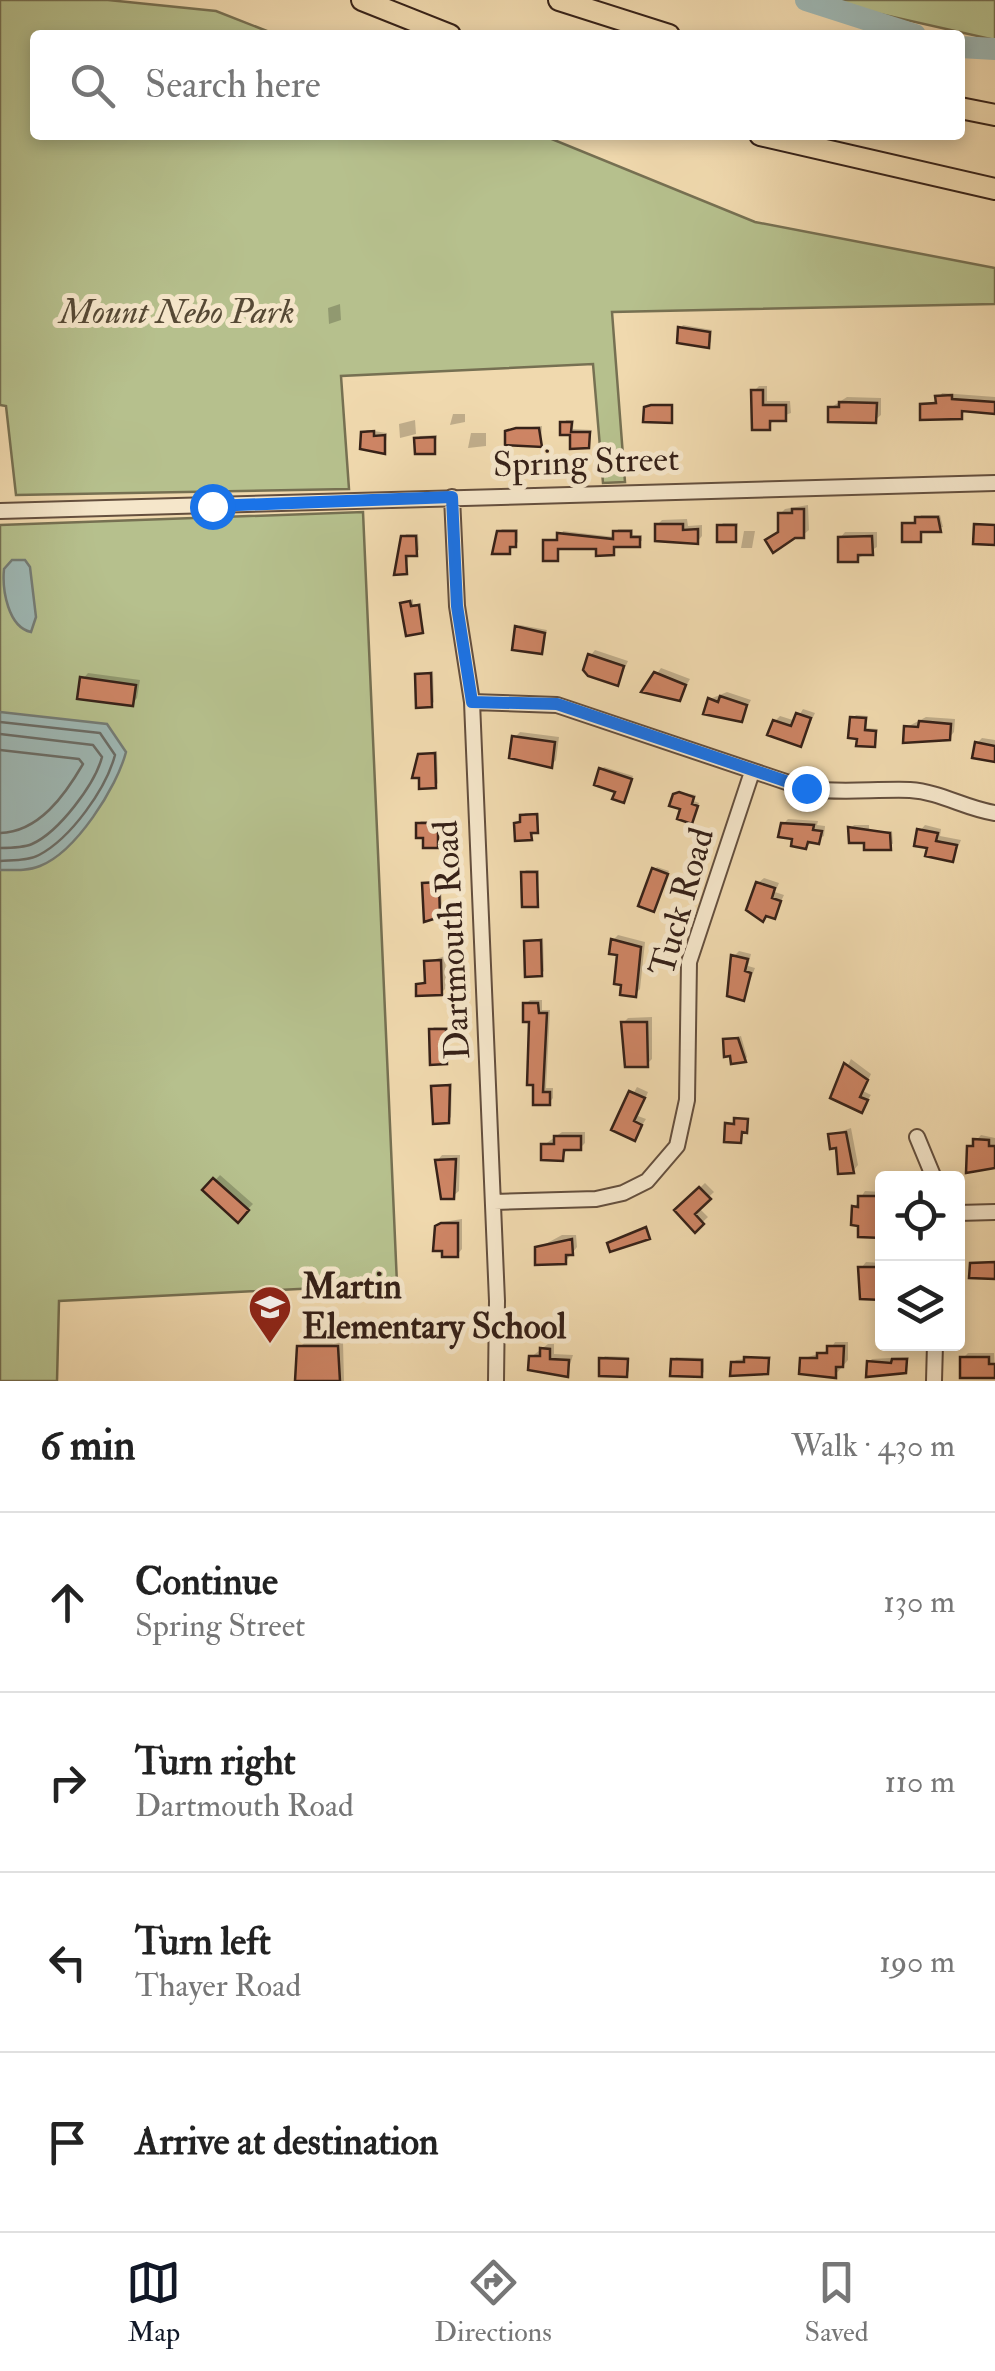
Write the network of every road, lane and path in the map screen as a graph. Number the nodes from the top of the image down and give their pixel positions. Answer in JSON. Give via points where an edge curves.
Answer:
{"nodes":[{"id":1,"x":362,"y":0,"type":"edge"},
{"id":2,"x":558,"y":0,"type":"edge"},
{"id":3,"x":437,"y":30,"type":"edge"},
{"id":4,"x":654,"y":30,"type":"edge"},
{"id":5,"x":965,"y":109,"type":"edge"},
{"id":6,"x":995,"y":115,"type":"edge"},
{"id":7,"x":782,"y":140,"type":"edge"},
{"id":8,"x":995,"y":189,"type":"edge"},
{"id":9,"x":995,"y":483,"type":"edge"},
{"id":10,"x":452,"y":497,"type":"junction"},
{"id":11,"x":0,"y":510,"type":"edge"},
{"id":12,"x":472,"y":702,"type":"junction"},
{"id":13,"x":752,"y":772,"type":"junction"},
{"id":14,"x":995,"y":813,"type":"edge"},
{"id":15,"x":917,"y":1137,"type":"dead end"},
{"id":16,"x":931,"y":1171,"type":"edge"},
{"id":17,"x":494,"y":1202,"type":"junction"},
{"id":18,"x":995,"y":1212,"type":"edge"},
{"id":19,"x":965,"y":1213,"type":"edge"},
{"id":20,"x":935,"y":1351,"type":"edge"},
{"id":21,"x":496,"y":1381,"type":"edge"},
{"id":22,"x":934,"y":1381,"type":"edge"}],
"edges":[{"from":1,"to":3,"type":"highway"},
{"from":2,"to":4,"type":"highway"},
{"from":5,"to":6,"type":"highway"},
{"from":7,"to":8,"type":"highway"},
{"from":9,"to":10,"type":"street","name":"Spring Street"},
{"from":10,"to":11,"type":"street","name":"Spring Street"},
{"from":10,"to":12,"type":"street","name":"Dartmouth Road","via":[[457,606]]},
{"from":12,"to":13,"type":"street","via":[[557,704]]},
{"from":12,"to":17,"type":"street","name":"Dartmouth Road"},
{"from":13,"to":14,"type":"street","via":[[824,791],[942,794]]},
{"from":13,"to":17,"type":"street","name":"Tuck Road","via":[[689,962],[687,1100],[678,1146],[648,1181],[623,1193]]},
{"from":15,"to":16,"type":"street"},
{"from":17,"to":21,"type":"street","name":"Dartmouth Road"},
{"from":18,"to":19,"type":"street"},
{"from":20,"to":22,"type":"street"}]}
